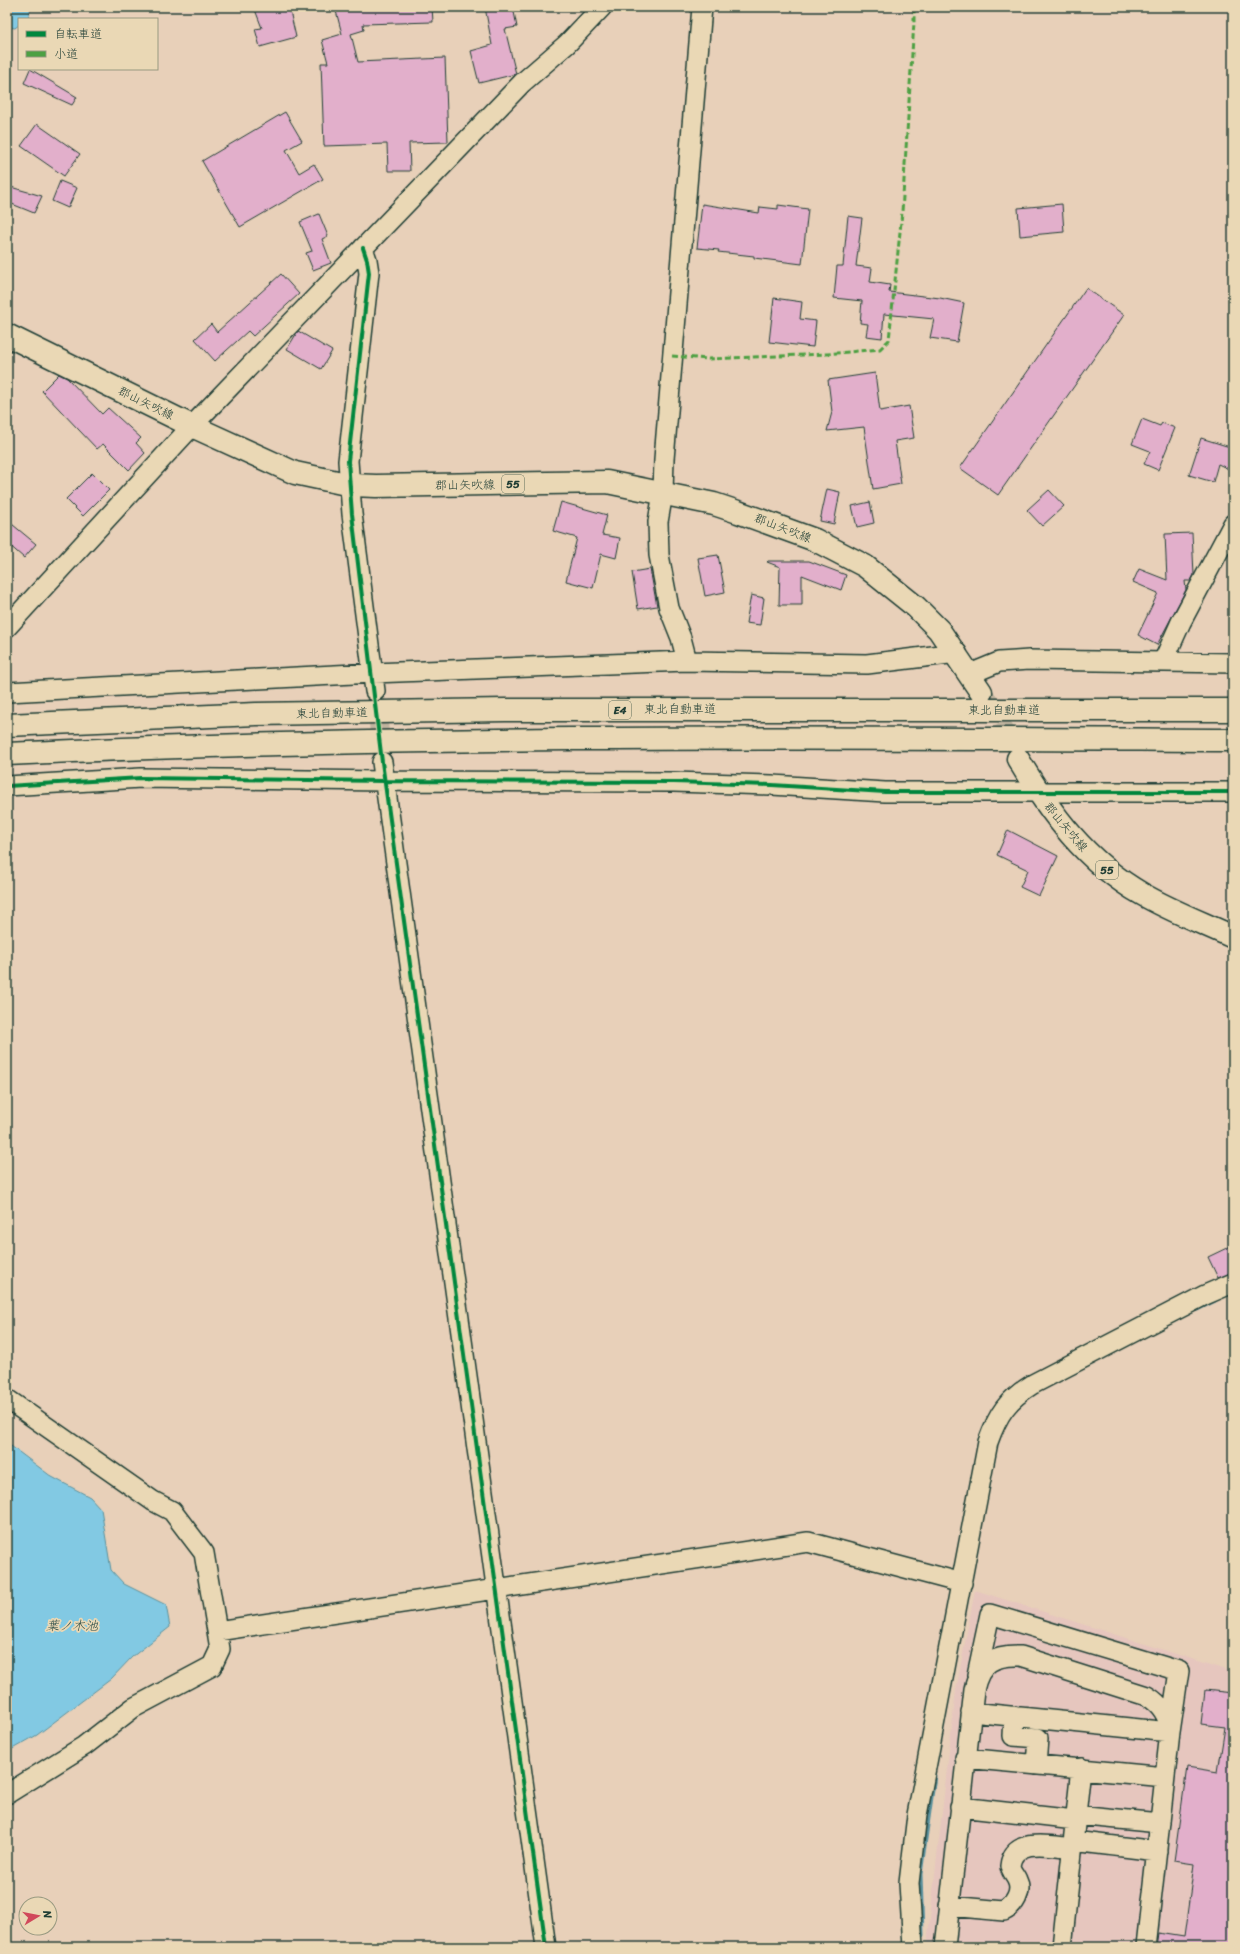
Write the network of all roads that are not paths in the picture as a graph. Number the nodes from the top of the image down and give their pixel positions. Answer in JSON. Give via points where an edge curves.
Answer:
{"nodes":[{"id":1,"x":602,"y":7,"type":"edge"},
{"id":2,"x":702,"y":7,"type":"edge"},
{"id":3,"x":363,"y":248,"type":"junction"},
{"id":4,"x":7,"y":335,"type":"edge"},
{"id":5,"x":192,"y":426,"type":"junction"},
{"id":6,"x":351,"y":485,"type":"junction"},
{"id":7,"x":663,"y":493,"type":"junction"},
{"id":8,"x":1233,"y":524,"type":"edge"},
{"id":9,"x":7,"y":627,"type":"edge"},
{"id":10,"x":957,"y":654,"type":"junction"},
{"id":11,"x":687,"y":661,"type":"junction"},
{"id":12,"x":1163,"y":662,"type":"junction"},
{"id":13,"x":1233,"y":663,"type":"edge"},
{"id":14,"x":374,"y":682,"type":"junction"},
{"id":15,"x":975,"y":683,"type":"joint"},
{"id":16,"x":7,"y":692,"type":"edge"},
{"id":17,"x":1233,"y":710,"type":"edge"},
{"id":18,"x":7,"y":725,"type":"edge"},
{"id":19,"x":1233,"y":740,"type":"edge"},
{"id":20,"x":7,"y":754,"type":"edge"},
{"id":21,"x":1018,"y":759,"type":"tunnel mouth"},
{"id":22,"x":382,"y":762,"type":"tunnel mouth"},
{"id":23,"x":385,"y":781,"type":"junction"},
{"id":24,"x":7,"y":786,"type":"edge"},
{"id":25,"x":1038,"y":792,"type":"junction"},
{"id":26,"x":1233,"y":792,"type":"edge"},
{"id":27,"x":1233,"y":937,"type":"edge"},
{"id":28,"x":1233,"y":1283,"type":"edge"},
{"id":29,"x":7,"y":1399,"type":"edge"},
{"id":30,"x":962,"y":1583,"type":"junction"},
{"id":31,"x":496,"y":1588,"type":"junction"},
{"id":32,"x":217,"y":1631,"type":"junction"},
{"id":33,"x":977,"y":1676,"type":"junction"},
{"id":34,"x":971,"y":1712,"type":"junction"},
{"id":35,"x":1014,"y":1716,"type":"junction"},
{"id":36,"x":1170,"y":1732,"type":"junction"},
{"id":37,"x":965,"y":1758,"type":"junction"},
{"id":38,"x":1036,"y":1764,"type":"junction"},
{"id":39,"x":1081,"y":1768,"type":"junction"},
{"id":40,"x":1165,"y":1777,"type":"junction"},
{"id":41,"x":7,"y":1794,"type":"edge"},
{"id":42,"x":960,"y":1807,"type":"junction"},
{"id":43,"x":1076,"y":1818,"type":"junction"},
{"id":44,"x":1160,"y":1823,"type":"junction"},
{"id":45,"x":1073,"y":1845,"type":"junction"},
{"id":46,"x":1156,"y":1851,"type":"junction"},
{"id":47,"x":949,"y":1906,"type":"junction"},
{"id":48,"x":546,"y":1947,"type":"edge"},
{"id":49,"x":914,"y":1947,"type":"edge"},
{"id":50,"x":945,"y":1947,"type":"edge"},
{"id":51,"x":1062,"y":1947,"type":"edge"},
{"id":52,"x":1146,"y":1947,"type":"edge"}],
"edges":[{"from":1,"to":3,"type":"street","via":[[567,44],[522,83]]},
{"from":2,"to":7,"type":"street"},
{"from":3,"to":5,"type":"street"},
{"from":3,"to":6,"type":"street","via":[[368,260],[368,273],[348,461]]},
{"from":4,"to":5,"type":"main road","name":"郡山矢吹線","number":"55"},
{"from":5,"to":6,"type":"main road","name":"郡山矢吹線","number":"55","via":[[296,473]]},
{"from":5,"to":9,"type":"street"},
{"from":6,"to":7,"type":"main road","name":"郡山矢吹線","number":"55","via":[[607,482]]},
{"from":6,"to":14,"type":"street","via":[[352,514]]},
{"from":7,"to":10,"type":"main road","name":"郡山矢吹線","number":"55","via":[[738,512],[815,540],[865,566],[916,607],[939,630]]},
{"from":7,"to":11,"type":"street","via":[[658,522],[658,555],[669,608]]},
{"from":8,"to":12,"type":"street","via":[[1181,622]]},
{"from":10,"to":11,"type":"street","via":[[867,664]]},
{"from":10,"to":15,"type":"main road","name":"郡山矢吹線","number":"55"},
{"from":11,"to":14,"type":"street"},
{"from":12,"to":13,"type":"street"},
{"from":12,"to":15,"type":"street","via":[[999,662]]},
{"from":14,"to":16,"type":"street"},
{"from":17,"to":18,"type":"main road","name":"東北自動車道","number":"E4","via":[[506,710],[256,714]]},
{"from":19,"to":20,"type":"main road","via":[[390,741]]},
{"from":21,"to":25,"type":"main road","name":"郡山矢吹線","number":"55"},
{"from":22,"to":23,"type":"street"},
{"from":23,"to":24,"type":"street","via":[[141,778]]},
{"from":23,"to":25,"type":"street","via":[[674,782],[885,792]]},
{"from":23,"to":31,"type":"street"},
{"from":25,"to":26,"type":"street"},
{"from":25,"to":27,"type":"main road","name":"郡山矢吹線","number":"55","via":[[1076,842],[1101,866],[1148,898]]},
{"from":28,"to":30,"type":"street","via":[[1033,1384],[1007,1404],[996,1421],[988,1442]]},
{"from":29,"to":32,"type":"street","via":[[153,1501],[172,1511],[204,1554]]},
{"from":30,"to":31,"type":"street","via":[[808,1542]]},
{"from":30,"to":49,"type":"street","via":[[917,1815],[909,1883]]},
{"from":31,"to":32,"type":"street"},
{"from":31,"to":48,"type":"street"},
{"from":32,"to":41,"type":"street","via":[[220,1649],[212,1666],[133,1708],[84,1746]]},
{"from":33,"to":34,"type":"street"},
{"from":33,"to":36,"type":"street","via":[[991,1660],[1021,1656],[1147,1696],[1159,1705],[1168,1718]]},
{"from":33,"to":36,"type":"street","via":[[990,1614],[1179,1671]]},
{"from":34,"to":35,"type":"street"},
{"from":34,"to":37,"type":"street"},
{"from":35,"to":36,"type":"street"},
{"from":35,"to":38,"type":"street","via":[[1013,1736],[1038,1738]]},
{"from":36,"to":40,"type":"street"},
{"from":37,"to":38,"type":"street"},
{"from":37,"to":42,"type":"street"},
{"from":38,"to":39,"type":"street"},
{"from":39,"to":40,"type":"street"},
{"from":39,"to":43,"type":"street"},
{"from":40,"to":44,"type":"street"},
{"from":42,"to":43,"type":"street"},
{"from":42,"to":47,"type":"street"},
{"from":43,"to":44,"type":"street"},
{"from":43,"to":45,"type":"street"},
{"from":44,"to":46,"type":"street"},
{"from":45,"to":46,"type":"street"},
{"from":45,"to":47,"type":"street","via":[[1027,1845],[1013,1855],[1010,1866],[1018,1882],[1018,1893],[1013,1904],[1004,1911]]},
{"from":45,"to":51,"type":"street"},
{"from":46,"to":52,"type":"street"},
{"from":47,"to":50,"type":"street"}]}
